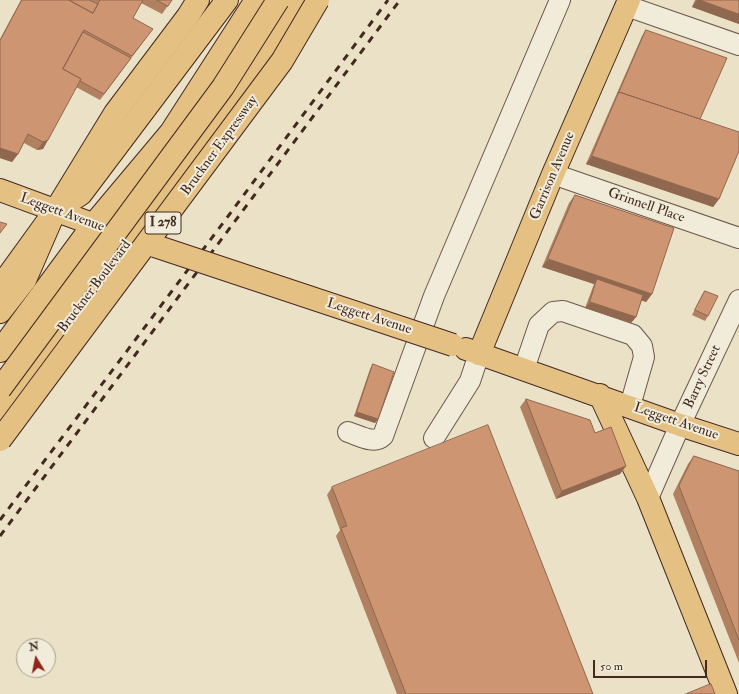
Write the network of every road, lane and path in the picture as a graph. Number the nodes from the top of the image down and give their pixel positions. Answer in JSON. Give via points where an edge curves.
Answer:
{"nodes":[{"id":1,"x":198,"y":0,"type":"edge"},
{"id":2,"x":227,"y":0,"type":"edge"},
{"id":3,"x":256,"y":0,"type":"edge"},
{"id":4,"x":278,"y":0,"type":"edge"},
{"id":5,"x":296,"y":0,"type":"edge"},
{"id":6,"x":318,"y":0,"type":"edge"},
{"id":7,"x":560,"y":0,"type":"edge"},
{"id":8,"x":628,"y":3,"type":"edge"},
{"id":9,"x":739,"y":45,"type":"edge"},
{"id":10,"x":553,"y":174,"type":"junction"},
{"id":11,"x":0,"y":190,"type":"edge"},
{"id":12,"x":55,"y":211,"type":"junction"},
{"id":13,"x":93,"y":225,"type":"junction"},
{"id":14,"x":132,"y":238,"type":"junction"},
{"id":15,"x":739,"y":238,"type":"edge"},
{"id":16,"x":0,"y":287,"type":"edge"},
{"id":17,"x":739,"y":300,"type":"edge"},
{"id":18,"x":0,"y":312,"type":"edge"},
{"id":19,"x":0,"y":351,"type":"edge"},
{"id":20,"x":479,"y":354,"type":"junction"},
{"id":21,"x":524,"y":369,"type":"junction"},
{"id":22,"x":0,"y":389,"type":"edge"},
{"id":23,"x":600,"y":395,"type":"junction"},
{"id":24,"x":630,"y":406,"type":"junction"},
{"id":25,"x":0,"y":413,"type":"edge"},
{"id":26,"x":680,"y":424,"type":"junction"},
{"id":27,"x":348,"y":432,"type":"dead end"},
{"id":28,"x":434,"y":438,"type":"dead end"},
{"id":29,"x":0,"y":440,"type":"edge"},
{"id":30,"x":739,"y":444,"type":"edge"},
{"id":31,"x":648,"y":498,"type":"junction"},
{"id":32,"x":726,"y":694,"type":"edge"}],
"edges":[{"from":1,"to":12,"type":"main road","via":[[115,113]]},
{"from":2,"to":12,"type":"main road","via":[[82,194]]},
{"from":3,"to":13,"type":"main road","via":[[171,132]]},
{"from":4,"to":22,"type":"main road","number":"I 278","bridge":true,"via":[[223,87]]},
{"from":5,"to":14,"type":"main road","name":"Bruckner Boulevard","via":[[261,60]]},
{"from":6,"to":29,"type":"main road","name":"Bruckner Expressway","number":"I 278","bridge":true,"via":[[282,62]]},
{"from":7,"to":27,"type":"street","via":[[434,296],[383,436],[375,440]]},
{"from":8,"to":9,"type":"street"},
{"from":8,"to":10,"type":"main road","name":"Garrison Avenue"},
{"from":10,"to":15,"type":"street","name":"Grinnell Place"},
{"from":10,"to":20,"type":"main road","name":"Garrison Avenue"},
{"from":11,"to":12,"type":"main road","name":"Leggett Avenue"},
{"from":12,"to":13,"type":"main road","name":"Leggett Avenue"},
{"from":12,"to":16,"type":"main road"},
{"from":12,"to":18,"type":"main road","via":[[25,280]]},
{"from":13,"to":14,"type":"main road","name":"Leggett Avenue"},
{"from":13,"to":19,"type":"main road"},
{"from":14,"to":20,"type":"main road","name":"Leggett Avenue","bridge":true},
{"from":14,"to":25,"type":"main road","name":"Bruckner Boulevard"},
{"from":17,"to":26,"type":"street","name":"Barry Street"},
{"from":20,"to":21,"type":"main road","name":"Leggett Avenue"},
{"from":20,"to":28,"type":"street","via":[[470,381]]},
{"from":21,"to":23,"type":"main road","name":"Leggett Avenue"},
{"from":21,"to":24,"type":"street","via":[[539,325],[553,312],[563,312],[632,335],[642,346],[644,357]]},
{"from":23,"to":24,"type":"main road","name":"Leggett Avenue"},
{"from":23,"to":31,"type":"main road"},
{"from":24,"to":26,"type":"main road","name":"Leggett Avenue"},
{"from":26,"to":30,"type":"main road","name":"Leggett Avenue"},
{"from":26,"to":31,"type":"street","name":"Barry Street"},
{"from":31,"to":32,"type":"main road"}]}
